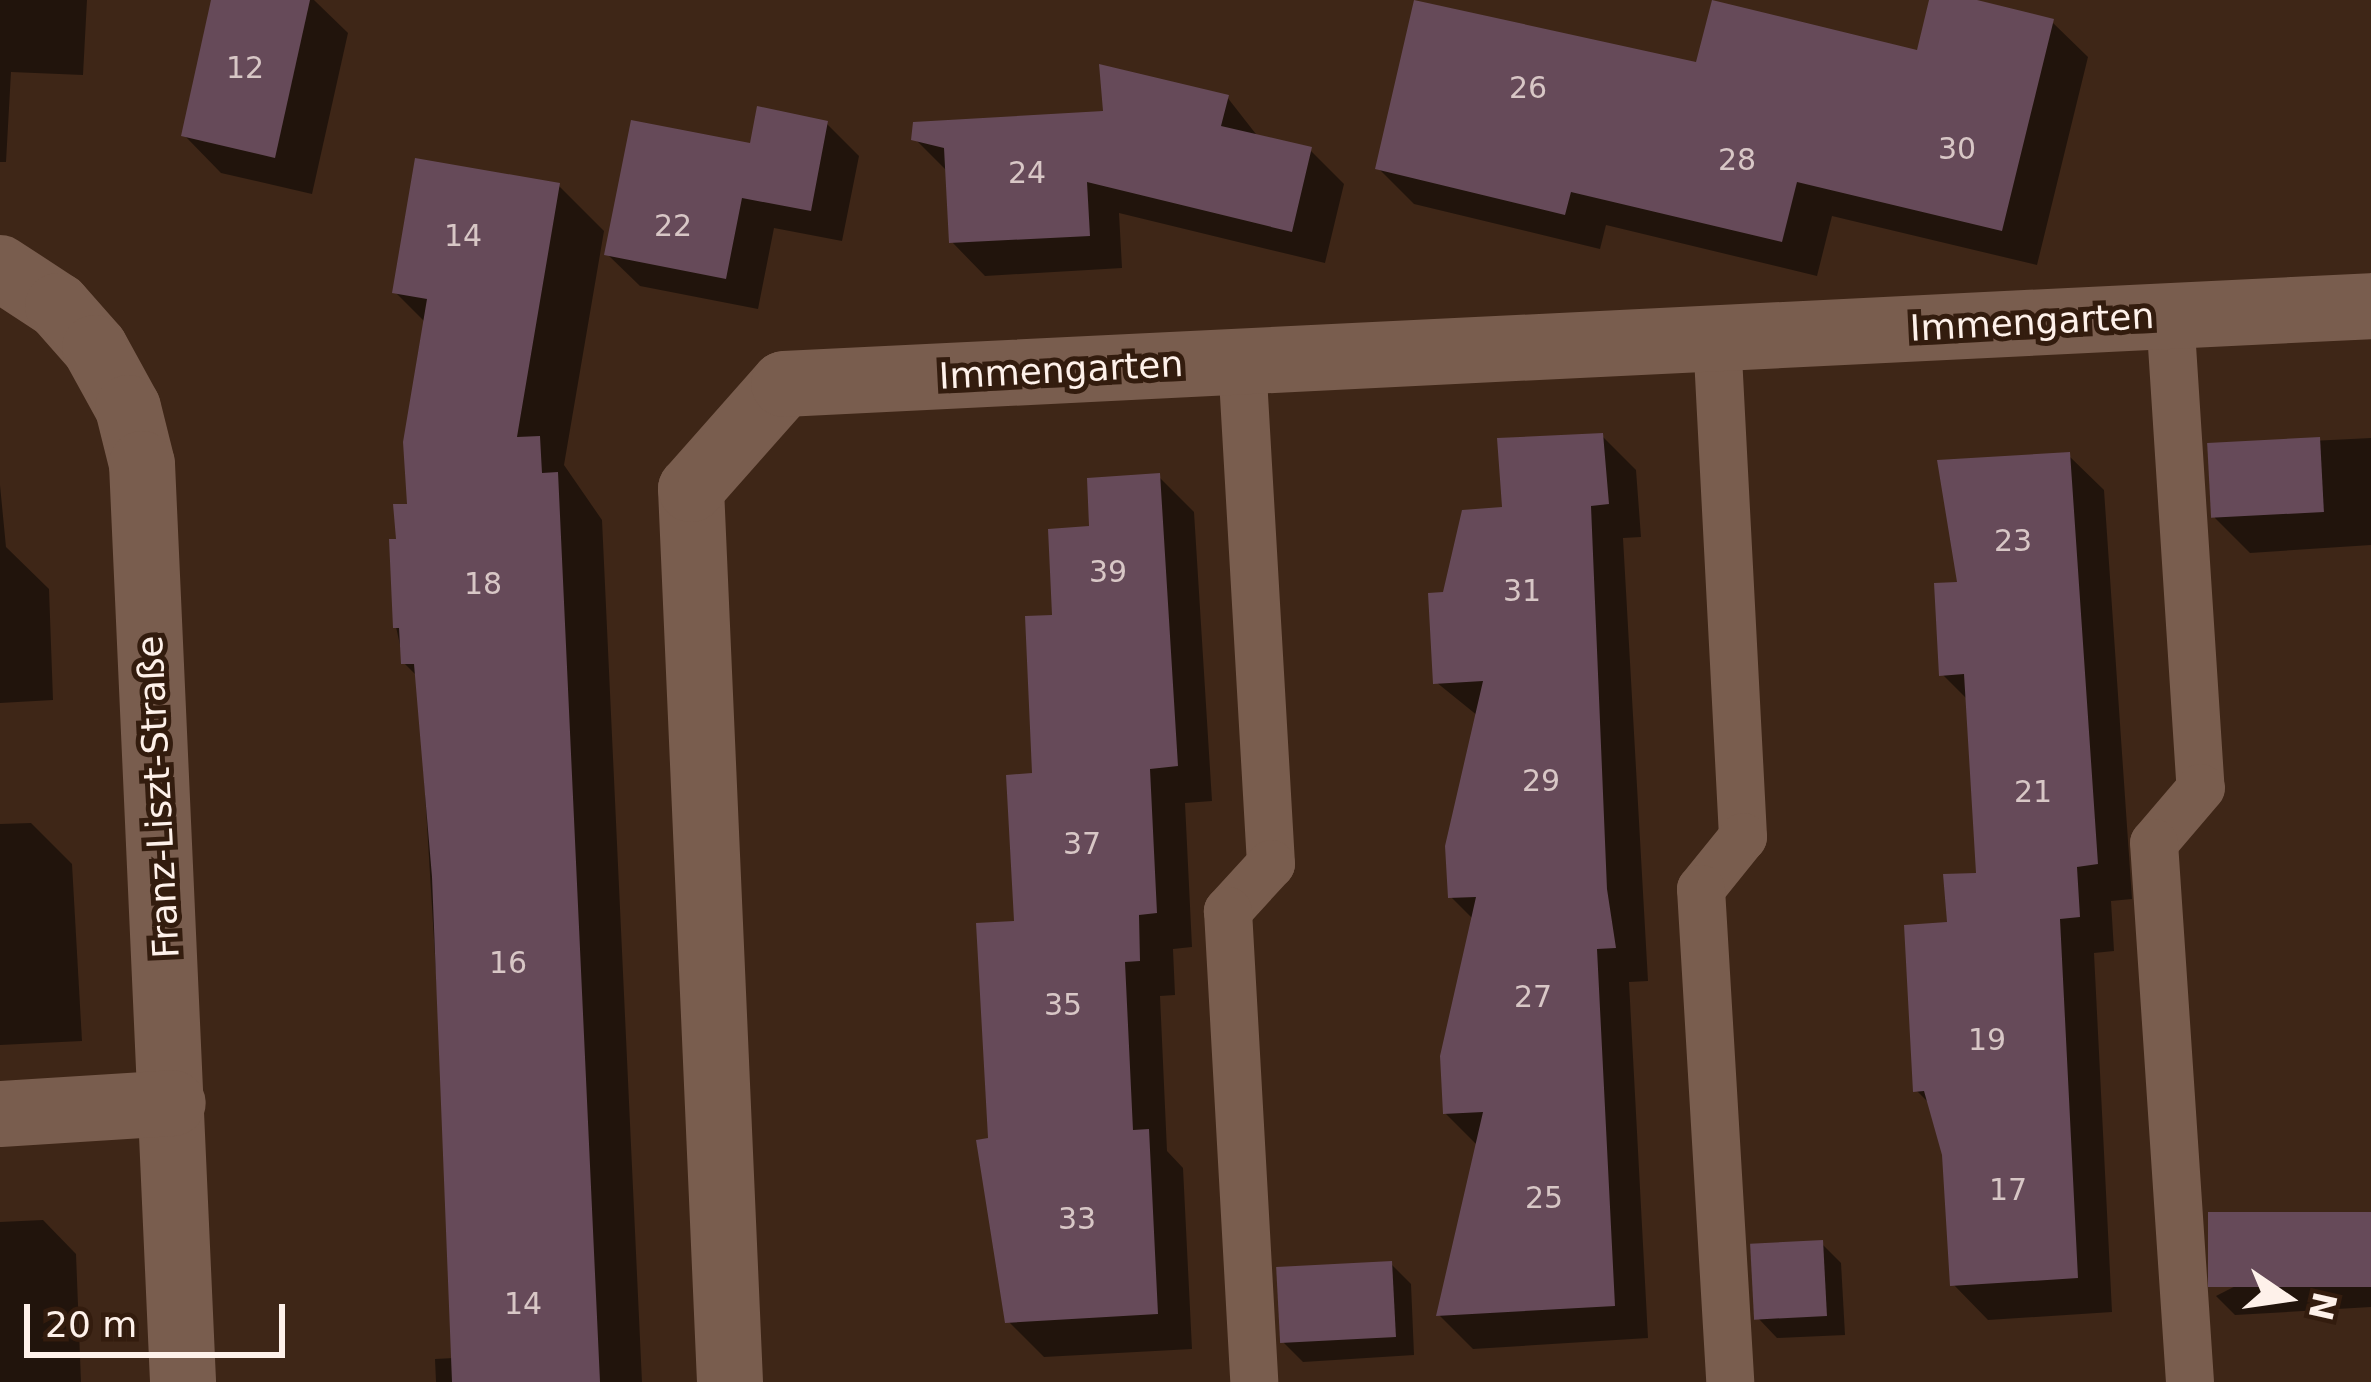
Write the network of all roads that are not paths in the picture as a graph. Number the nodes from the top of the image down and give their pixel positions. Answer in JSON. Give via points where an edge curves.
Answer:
{"nodes":[{"id":1,"x":0,"y":268,"type":"edge"},
{"id":2,"x":2371,"y":306,"type":"edge"},
{"id":3,"x":2170,"y":315,"type":"junction"},
{"id":4,"x":1717,"y":337,"type":"junction"},
{"id":5,"x":1241,"y":361,"type":"junction"},
{"id":6,"x":173,"y":1103,"type":"junction"},
{"id":7,"x":0,"y":1114,"type":"edge"},
{"id":8,"x":183,"y":1382,"type":"edge"},
{"id":9,"x":730,"y":1382,"type":"edge"},
{"id":10,"x":1254,"y":1382,"type":"edge"},
{"id":11,"x":1730,"y":1382,"type":"edge"},
{"id":12,"x":2190,"y":1382,"type":"edge"}],
"edges":[{"from":1,"to":6,"type":"street","name":"Franz-Liszt-Straße","via":[[58,306],[94,348],[128,408],[142,464]]},
{"from":2,"to":3,"type":"street","name":"Immengarten"},
{"from":3,"to":4,"type":"street","name":"Immengarten"},
{"from":3,"to":12,"type":"lane","via":[[2201,788],[2154,844]]},
{"from":4,"to":5,"type":"street","name":"Immengarten"},
{"from":4,"to":11,"type":"lane","via":[[1743,837],[1701,889]]},
{"from":5,"to":9,"type":"street","name":"Immengarten","via":[[784,384],[692,488]]},
{"from":5,"to":10,"type":"lane","via":[[1271,864],[1228,911]]},
{"from":6,"to":7,"type":"street"},
{"from":6,"to":8,"type":"street","name":"Franz-Liszt-Straße"}]}
